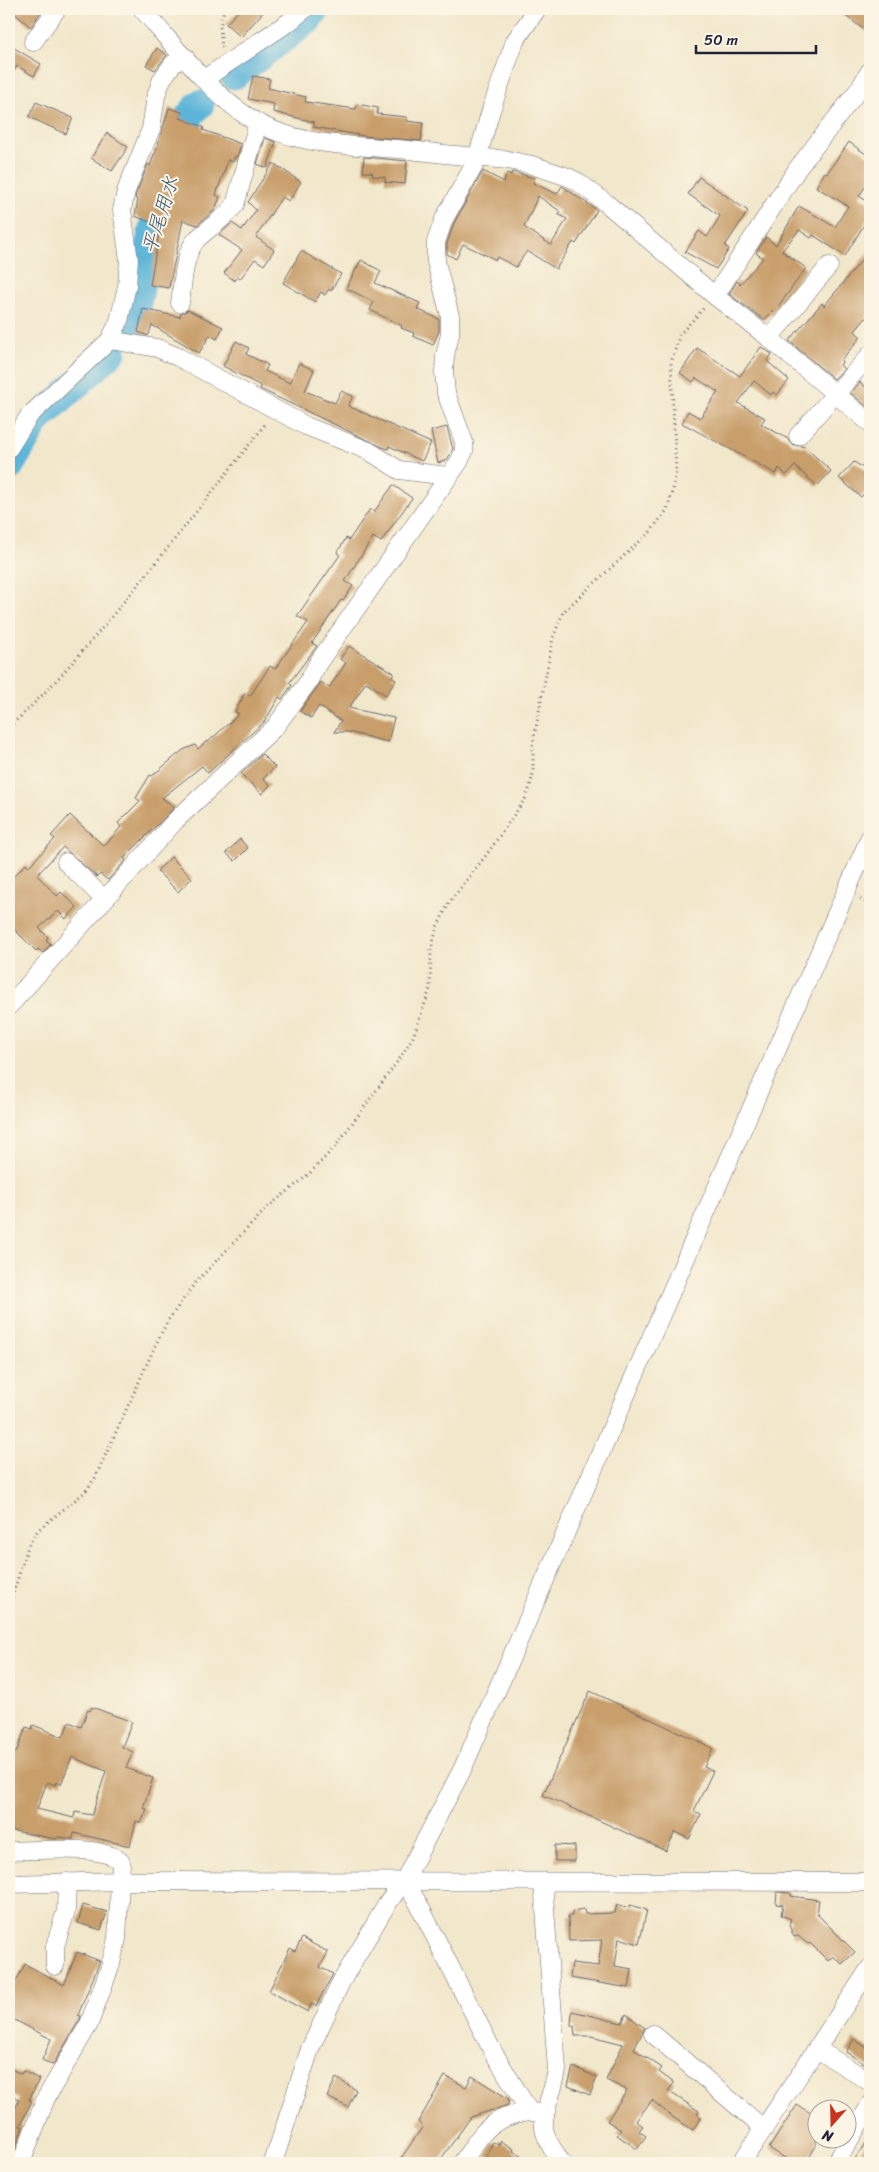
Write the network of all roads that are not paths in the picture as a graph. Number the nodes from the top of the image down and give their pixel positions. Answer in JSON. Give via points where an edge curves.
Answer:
{"nodes":[{"id":1,"x":57,"y":9,"type":"edge"},
{"id":2,"x":142,"y":9,"type":"edge"},
{"id":3,"x":305,"y":9,"type":"edge"},
{"id":4,"x":537,"y":9,"type":"edge"},
{"id":5,"x":33,"y":42,"type":"dead end"},
{"id":6,"x":185,"y":57,"type":"junction"},
{"id":7,"x":870,"y":71,"type":"edge"},
{"id":8,"x":204,"y":79,"type":"junction"},
{"id":9,"x":258,"y":123,"type":"junction"},
{"id":10,"x":477,"y":157,"type":"junction"},
{"id":11,"x":829,"y":266,"type":"dead end"},
{"id":12,"x":715,"y":296,"type":"junction"},
{"id":13,"x":180,"y":303,"type":"dead end"},
{"id":14,"x":769,"y":338,"type":"junction"},
{"id":15,"x":110,"y":340,"type":"junction"},
{"id":16,"x":870,"y":355,"type":"edge"},
{"id":17,"x":836,"y":395,"type":"junction"},
{"id":18,"x":870,"y":423,"type":"edge"},
{"id":19,"x":798,"y":436,"type":"dead end"},
{"id":20,"x":9,"y":448,"type":"edge"},
{"id":21,"x":448,"y":476,"type":"junction"},
{"id":22,"x":870,"y":837,"type":"edge"},
{"id":23,"x":66,"y":862,"type":"dead end"},
{"id":24,"x":104,"y":899,"type":"junction"},
{"id":25,"x":9,"y":1006,"type":"edge"},
{"id":26,"x":9,"y":1851,"type":"edge"},
{"id":27,"x":120,"y":1881,"type":"junction"},
{"id":28,"x":404,"y":1881,"type":"junction"},
{"id":29,"x":67,"y":1882,"type":"junction"},
{"id":30,"x":543,"y":1882,"type":"junction"},
{"id":31,"x":870,"y":1882,"type":"edge"},
{"id":32,"x":9,"y":1884,"type":"edge"},
{"id":33,"x":55,"y":1966,"type":"dead end"},
{"id":34,"x":870,"y":1968,"type":"edge"},
{"id":35,"x":653,"y":2034,"type":"dead end"},
{"id":36,"x":817,"y":2049,"type":"junction"},
{"id":37,"x":870,"y":2082,"type":"edge"},
{"id":38,"x":870,"y":2105,"type":"edge"},
{"id":39,"x":537,"y":2113,"type":"junction"},
{"id":40,"x":764,"y":2129,"type":"junction"},
{"id":41,"x":21,"y":2163,"type":"edge"},
{"id":42,"x":273,"y":2163,"type":"edge"},
{"id":43,"x":462,"y":2163,"type":"edge"},
{"id":44,"x":562,"y":2163,"type":"edge"},
{"id":45,"x":741,"y":2163,"type":"edge"},
{"id":46,"x":836,"y":2163,"type":"edge"}],
"edges":[{"from":1,"to":5,"type":"street"},
{"from":2,"to":6,"type":"street"},
{"from":3,"to":8,"type":"street"},
{"from":4,"to":10,"type":"street","via":[[515,41]]},
{"from":6,"to":8,"type":"street"},
{"from":6,"to":15,"type":"street","via":[[173,64],[162,78],[151,128],[126,191],[122,210],[129,260],[127,286],[119,321]]},
{"from":7,"to":12,"type":"street","via":[[798,168]]},
{"from":8,"to":9,"type":"street","via":[[221,97]]},
{"from":9,"to":10,"type":"street","via":[[301,138],[333,144]]},
{"from":9,"to":13,"type":"street","via":[[235,205],[192,247]]},
{"from":10,"to":12,"type":"street","via":[[532,165],[578,182]]},
{"from":10,"to":21,"type":"street","via":[[444,219],[436,242],[437,269],[450,316],[444,372],[446,393],[464,442],[464,451]]},
{"from":11,"to":14,"type":"street"},
{"from":12,"to":14,"type":"street"},
{"from":14,"to":17,"type":"street"},
{"from":15,"to":20,"type":"street","via":[[29,416]]},
{"from":15,"to":21,"type":"street","via":[[157,348],[178,357],[306,426],[369,451],[399,470]]},
{"from":16,"to":17,"type":"street"},
{"from":17,"to":18,"type":"street"},
{"from":17,"to":19,"type":"street"},
{"from":21,"to":24,"type":"street","via":[[275,727],[176,820]]},
{"from":22,"to":28,"type":"street","via":[[479,1732],[444,1808]]},
{"from":23,"to":24,"type":"street"},
{"from":24,"to":25,"type":"street"},
{"from":26,"to":27,"type":"street","via":[[105,1852],[121,1862]]},
{"from":27,"to":28,"type":"street"},
{"from":27,"to":29,"type":"street"},
{"from":27,"to":41,"type":"street","via":[[117,1939],[110,1967],[89,2024],[46,2098]]},
{"from":28,"to":30,"type":"street"},
{"from":28,"to":39,"type":"street","via":[[492,2050]]},
{"from":28,"to":42,"type":"street","via":[[362,1945],[326,2014],[310,2049]]},
{"from":29,"to":32,"type":"street"},
{"from":29,"to":33,"type":"street","via":[[66,1910],[55,1946]]},
{"from":30,"to":31,"type":"street"},
{"from":30,"to":39,"type":"street","via":[[557,2070],[556,2084]]},
{"from":34,"to":36,"type":"street"},
{"from":35,"to":40,"type":"street"},
{"from":36,"to":37,"type":"street"},
{"from":36,"to":40,"type":"street"},
{"from":38,"to":46,"type":"street"},
{"from":39,"to":43,"type":"street","via":[[506,2115],[494,2122],[484,2130]]},
{"from":39,"to":44,"type":"street"},
{"from":40,"to":45,"type":"street"}]}
